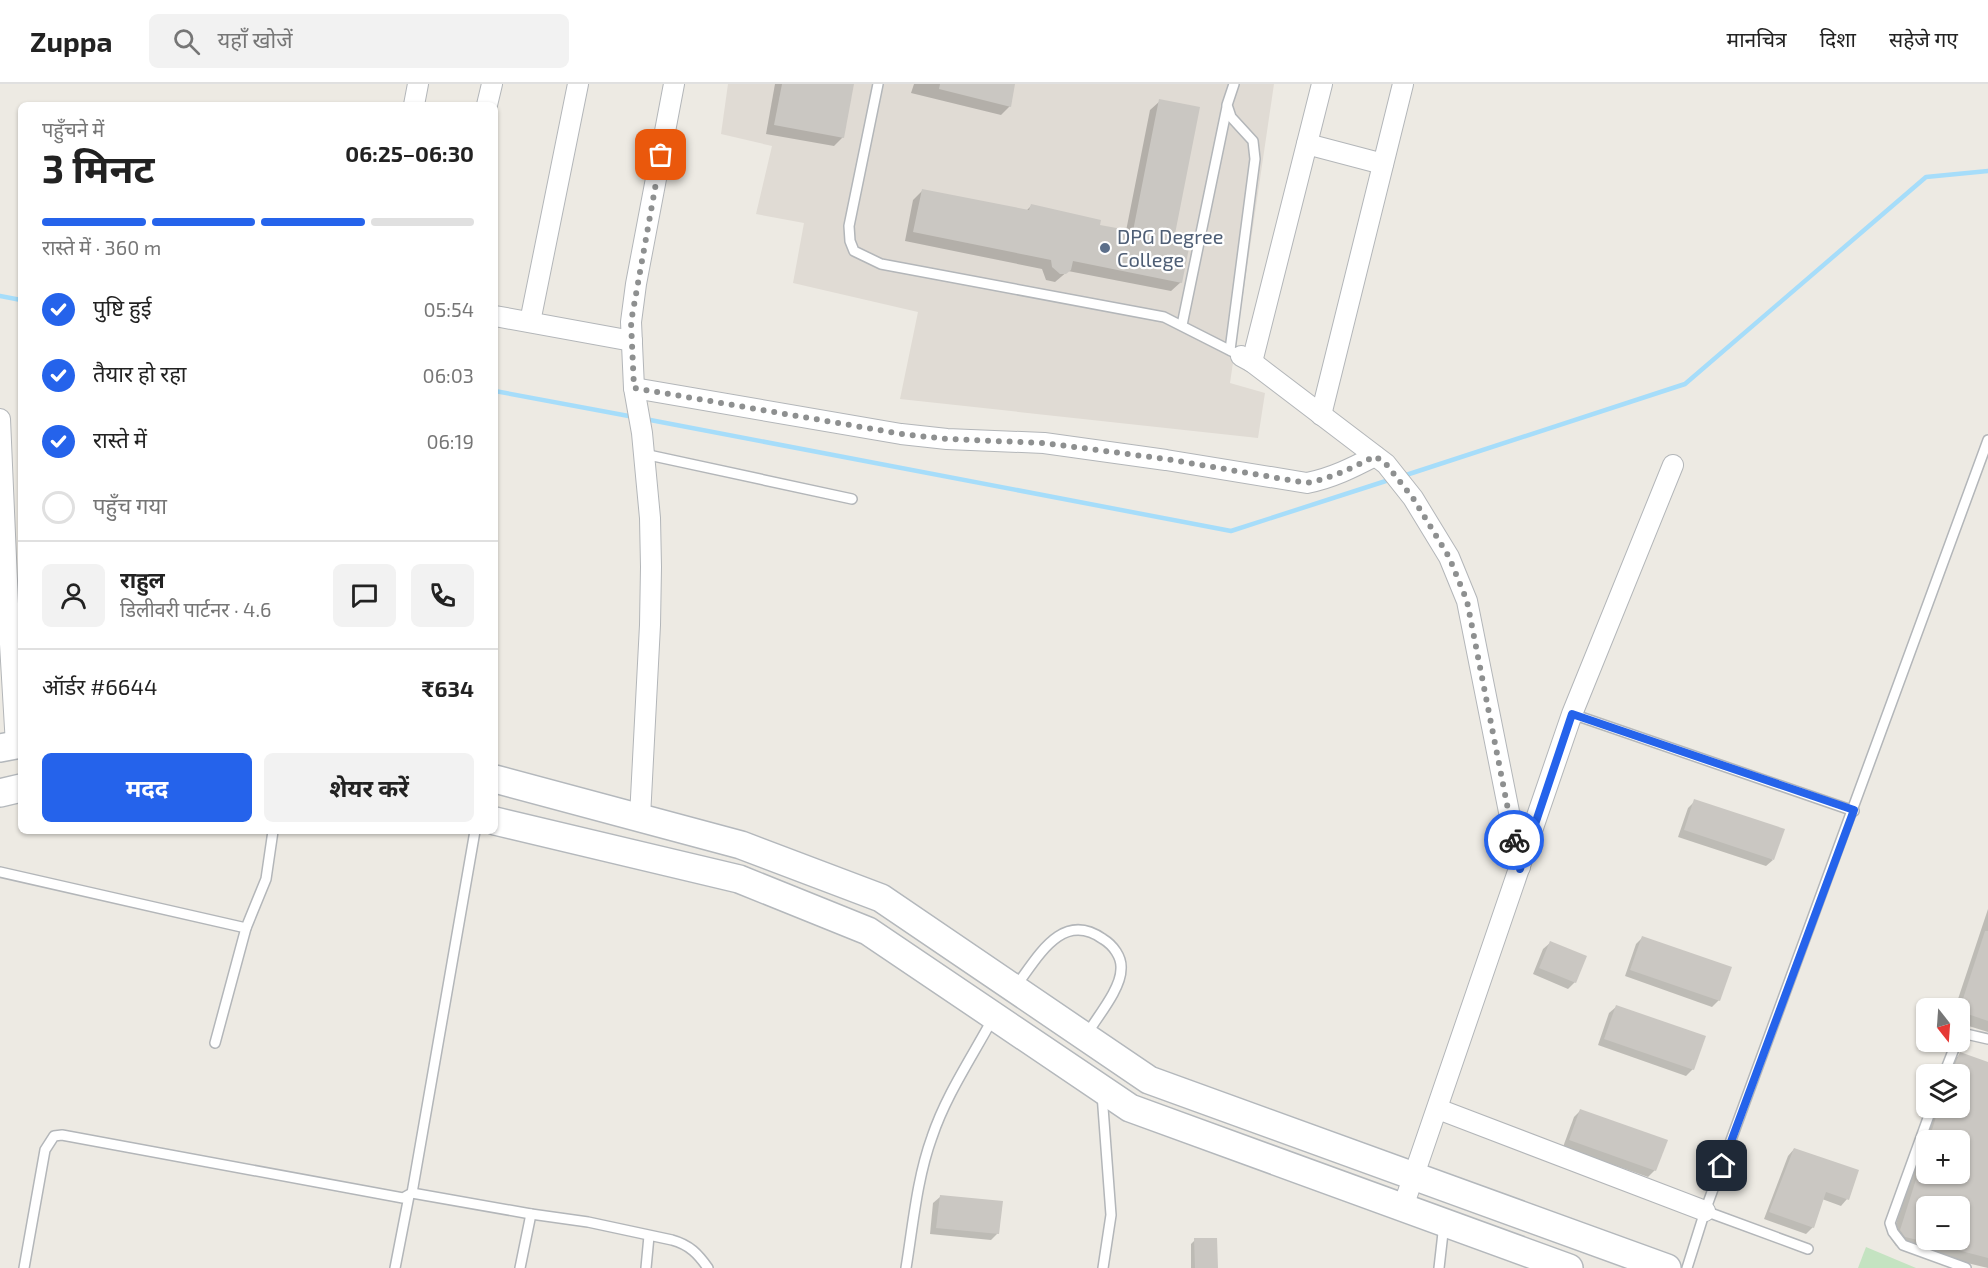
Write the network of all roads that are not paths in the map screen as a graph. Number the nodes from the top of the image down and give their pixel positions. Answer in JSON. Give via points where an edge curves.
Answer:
{"nodes":[{"id":1,"x":418,"y":84,"type":"edge"},
{"id":2,"x":492,"y":84,"type":"edge"},
{"id":3,"x":578,"y":84,"type":"edge"},
{"id":4,"x":674,"y":84,"type":"edge"},
{"id":5,"x":878,"y":84,"type":"edge"},
{"id":6,"x":1234,"y":84,"type":"edge"},
{"id":7,"x":1322,"y":84,"type":"edge"},
{"id":8,"x":1403,"y":84,"type":"edge"},
{"id":9,"x":415,"y":102,"type":"edge"},
{"id":10,"x":488,"y":102,"type":"edge"},
{"id":11,"x":1227,"y":105,"type":"junction"},
{"id":12,"x":1307,"y":144,"type":"junction"},
{"id":13,"x":1383,"y":164,"type":"junction"},
{"id":14,"x":498,"y":317,"type":"edge"},
{"id":15,"x":530,"y":322,"type":"junction"},
{"id":16,"x":1182,"y":325,"type":"junction"},
{"id":17,"x":632,"y":341,"type":"junction"},
{"id":18,"x":1241,"y":356,"type":"junction"},
{"id":19,"x":635,"y":397,"type":"junction"},
{"id":20,"x":1321,"y":415,"type":"junction"},
{"id":21,"x":0,"y":419,"type":"edge"},
{"id":22,"x":1988,"y":440,"type":"edge"},
{"id":23,"x":644,"y":454,"type":"junction"},
{"id":24,"x":1380,"y":460,"type":"junction"},
{"id":25,"x":1673,"y":465,"type":"dead end"},
{"id":26,"x":852,"y":499,"type":"dead end"},
{"id":27,"x":1572,"y":714,"type":"junction"},
{"id":28,"x":12,"y":746,"type":"edge"},
{"id":29,"x":498,"y":780,"type":"edge"},
{"id":30,"x":18,"y":789,"type":"edge"},
{"id":31,"x":0,"y":793,"type":"edge"},
{"id":32,"x":1854,"y":810,"type":"junction"},
{"id":33,"x":640,"y":818,"type":"junction"},
{"id":34,"x":498,"y":822,"type":"edge"},
{"id":35,"x":273,"y":834,"type":"edge"},
{"id":36,"x":474,"y":834,"type":"edge"},
{"id":37,"x":1520,"y":869,"type":"junction"},
{"id":38,"x":0,"y":872,"type":"edge"},
{"id":39,"x":246,"y":928,"type":"junction"},
{"id":40,"x":971,"y":958,"type":"junction"},
{"id":41,"x":954,"y":988,"type":"junction"},
{"id":42,"x":1014,"y":988,"type":"junction"},
{"id":43,"x":994,"y":1016,"type":"junction"},
{"id":44,"x":1970,"y":1035,"type":"edge"},
{"id":45,"x":1085,"y":1036,"type":"junction"},
{"id":46,"x":1988,"y":1040,"type":"edge"},
{"id":47,"x":215,"y":1043,"type":"dead end"},
{"id":48,"x":1101,"y":1089,"type":"junction"},
{"id":49,"x":1438,"y":1109,"type":"junction"},
{"id":50,"x":1928,"y":1118,"type":"edge"},
{"id":51,"x":1415,"y":1176,"type":"junction"},
{"id":52,"x":411,"y":1195,"type":"junction"},
{"id":53,"x":1403,"y":1207,"type":"junction"},
{"id":54,"x":1706,"y":1211,"type":"junction"},
{"id":55,"x":531,"y":1214,"type":"junction"},
{"id":56,"x":1444,"y":1222,"type":"junction"},
{"id":57,"x":650,"y":1236,"type":"junction"},
{"id":58,"x":1808,"y":1250,"type":"dead end"},
{"id":59,"x":24,"y":1268,"type":"edge"},
{"id":60,"x":395,"y":1268,"type":"edge"},
{"id":61,"x":520,"y":1268,"type":"edge"},
{"id":62,"x":646,"y":1268,"type":"edge"},
{"id":63,"x":708,"y":1268,"type":"edge"},
{"id":64,"x":906,"y":1268,"type":"edge"},
{"id":65,"x":1103,"y":1268,"type":"edge"},
{"id":66,"x":1439,"y":1268,"type":"edge"},
{"id":67,"x":1569,"y":1268,"type":"edge"},
{"id":68,"x":1667,"y":1268,"type":"edge"},
{"id":69,"x":1687,"y":1268,"type":"edge"},
{"id":70,"x":1966,"y":1268,"type":"edge"}],
"edges":[{"from":1,"to":9,"type":"street"},
{"from":2,"to":10,"type":"street"},
{"from":3,"to":15,"type":"street"},
{"from":4,"to":17,"type":"street","via":[[636,284]]},
{"from":5,"to":16,"type":"lane","via":[[849,226],[854,251],[881,264],[1164,317]]},
{"from":6,"to":11,"type":"lane"},
{"from":7,"to":12,"type":"street"},
{"from":8,"to":13,"type":"street"},
{"from":11,"to":16,"type":"lane"},
{"from":11,"to":18,"type":"lane","via":[[1231,117],[1252,141],[1255,159]]},
{"from":12,"to":13,"type":"street"},
{"from":12,"to":18,"type":"street"},
{"from":13,"to":20,"type":"street"},
{"from":14,"to":15,"type":"street"},
{"from":15,"to":17,"type":"street"},
{"from":16,"to":18,"type":"lane"},
{"from":17,"to":19,"type":"street"},
{"from":18,"to":20,"type":"street"},
{"from":19,"to":23,"type":"street"},
{"from":19,"to":24,"type":"street","via":[[902,434],[1044,443],[1307,483]]},
{"from":20,"to":24,"type":"street"},
{"from":21,"to":28,"type":"street"},
{"from":22,"to":32,"type":"lane"},
{"from":23,"to":26,"type":"lane"},
{"from":23,"to":33,"type":"street","via":[[651,567]]},
{"from":24,"to":37,"type":"street","via":[[1413,498],[1449,557],[1467,601]]},
{"from":25,"to":27,"type":"street"},
{"from":27,"to":32,"type":"lane"},
{"from":27,"to":37,"type":"street"},
{"from":29,"to":33,"type":"main road"},
{"from":30,"to":31,"type":"main road"},
{"from":32,"to":54,"type":"lane"},
{"from":33,"to":40,"type":"main road","via":[[741,845],[881,898]]},
{"from":34,"to":41,"type":"main road","via":[[739,879],[868,931]]},
{"from":35,"to":39,"type":"lane","via":[[266,879]]},
{"from":36,"to":52,"type":"lane"},
{"from":37,"to":49,"type":"street"},
{"from":38,"to":39,"type":"lane"},
{"from":39,"to":47,"type":"lane"},
{"from":40,"to":41,"type":"main road"},
{"from":40,"to":42,"type":"main road"},
{"from":41,"to":43,"type":"main road"},
{"from":42,"to":45,"type":"main road"},
{"from":42,"to":45,"type":"lane","via":[[1047,944],[1060,934],[1080,928],[1111,944],[1121,969],[1116,987]]},
{"from":43,"to":48,"type":"main road"},
{"from":43,"to":64,"type":"lane","via":[[941,1111],[922,1177]]},
{"from":44,"to":46,"type":"lane"},
{"from":45,"to":51,"type":"main road","via":[[1149,1080]]},
{"from":48,"to":53,"type":"main road","via":[[1130,1108]]},
{"from":48,"to":65,"type":"lane","via":[[1111,1215]]},
{"from":49,"to":51,"type":"street"},
{"from":49,"to":54,"type":"street"},
{"from":50,"to":70,"type":"lane","via":[[1890,1223],[1904,1245]]},
{"from":51,"to":53,"type":"street"},
{"from":51,"to":68,"type":"main road"},
{"from":52,"to":55,"type":"lane"},
{"from":52,"to":59,"type":"lane","via":[[403,1198],[54,1136],[45,1150]]},
{"from":52,"to":60,"type":"lane"},
{"from":53,"to":56,"type":"main road"},
{"from":54,"to":58,"type":"lane"},
{"from":54,"to":69,"type":"lane"},
{"from":55,"to":57,"type":"lane"},
{"from":55,"to":61,"type":"lane"},
{"from":56,"to":66,"type":"lane"},
{"from":56,"to":67,"type":"main road"},
{"from":57,"to":62,"type":"lane"},
{"from":57,"to":63,"type":"lane","via":[[681,1242],[697,1252]]}]}
